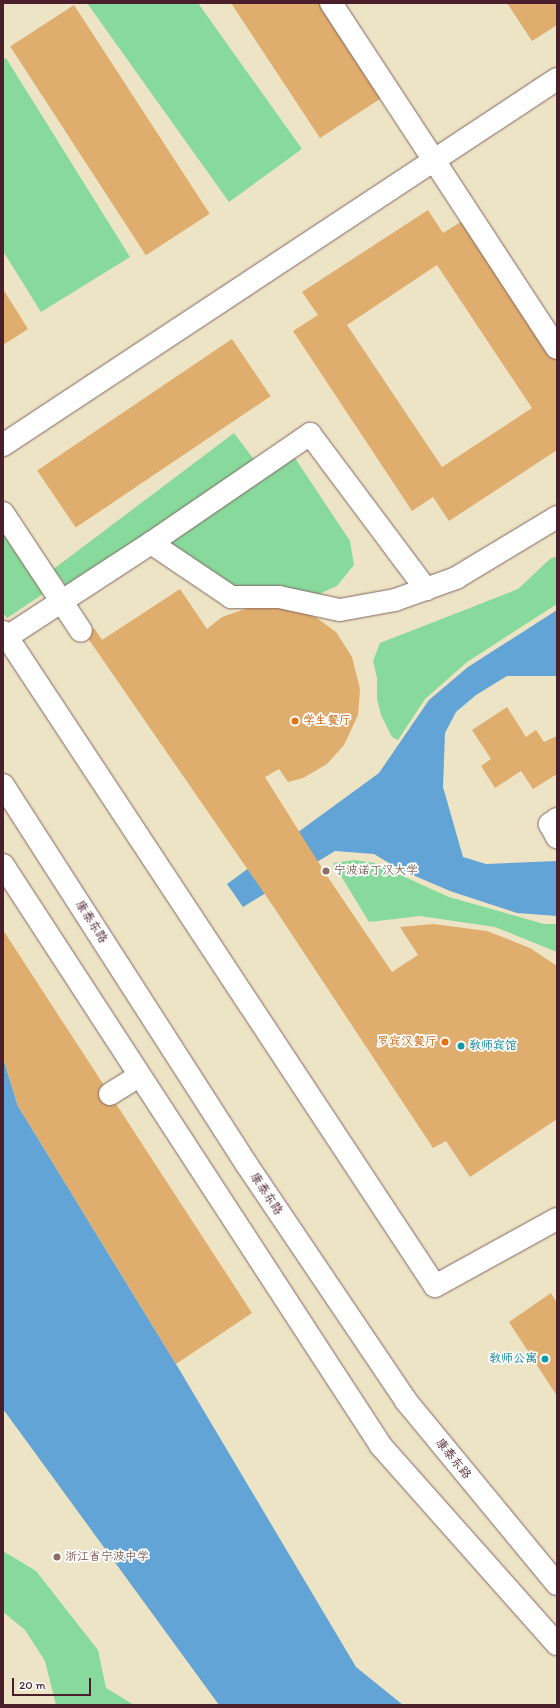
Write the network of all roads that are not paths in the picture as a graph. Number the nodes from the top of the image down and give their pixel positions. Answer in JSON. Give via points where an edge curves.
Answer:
{"nodes":[{"id":1,"x":331,"y":3,"type":"edge"},
{"id":2,"x":557,"y":79,"type":"edge"},
{"id":3,"x":433,"y":159,"type":"junction"},
{"id":4,"x":557,"y":348,"type":"edge"},
{"id":5,"x":3,"y":445,"type":"edge"},
{"id":6,"x":3,"y":513,"type":"edge"},
{"id":7,"x":557,"y":517,"type":"edge"},
{"id":8,"x":151,"y":543,"type":"junction"},
{"id":9,"x":426,"y":589,"type":"junction"},
{"id":10,"x":62,"y":602,"type":"junction"},
{"id":11,"x":81,"y":631,"type":"dead end"},
{"id":12,"x":5,"y":635,"type":"edge"},
{"id":13,"x":3,"y":785,"type":"edge"},
{"id":14,"x":557,"y":819,"type":"edge"},
{"id":15,"x":557,"y":837,"type":"edge"},
{"id":16,"x":3,"y":865,"type":"edge"},
{"id":17,"x":139,"y":1076,"type":"junction"},
{"id":18,"x":110,"y":1094,"type":"dead end"},
{"id":19,"x":557,"y":1219,"type":"edge"},
{"id":20,"x":557,"y":1584,"type":"edge"},
{"id":21,"x":557,"y":1644,"type":"edge"}],
"edges":[{"from":1,"to":3,"type":"street"},
{"from":2,"to":3,"type":"street"},
{"from":3,"to":4,"type":"street"},
{"from":3,"to":5,"type":"street"},
{"from":6,"to":10,"type":"street"},
{"from":7,"to":9,"type":"street","via":[[456,578]]},
{"from":8,"to":9,"type":"street","via":[[232,597],[278,597],[340,610],[395,600]]},
{"from":8,"to":9,"type":"street","via":[[310,434]]},
{"from":8,"to":10,"type":"street"},
{"from":10,"to":11,"type":"street"},
{"from":10,"to":12,"type":"street"},
{"from":12,"to":19,"type":"street","via":[[435,1286]]},
{"from":13,"to":20,"type":"street","name":"康泰东路","via":[[247,1165],[406,1402]]},
{"from":14,"to":15,"type":"street","via":[[550,824]]},
{"from":16,"to":17,"type":"street"},
{"from":17,"to":18,"type":"street"},
{"from":17,"to":21,"type":"street","via":[[381,1446]]}]}
